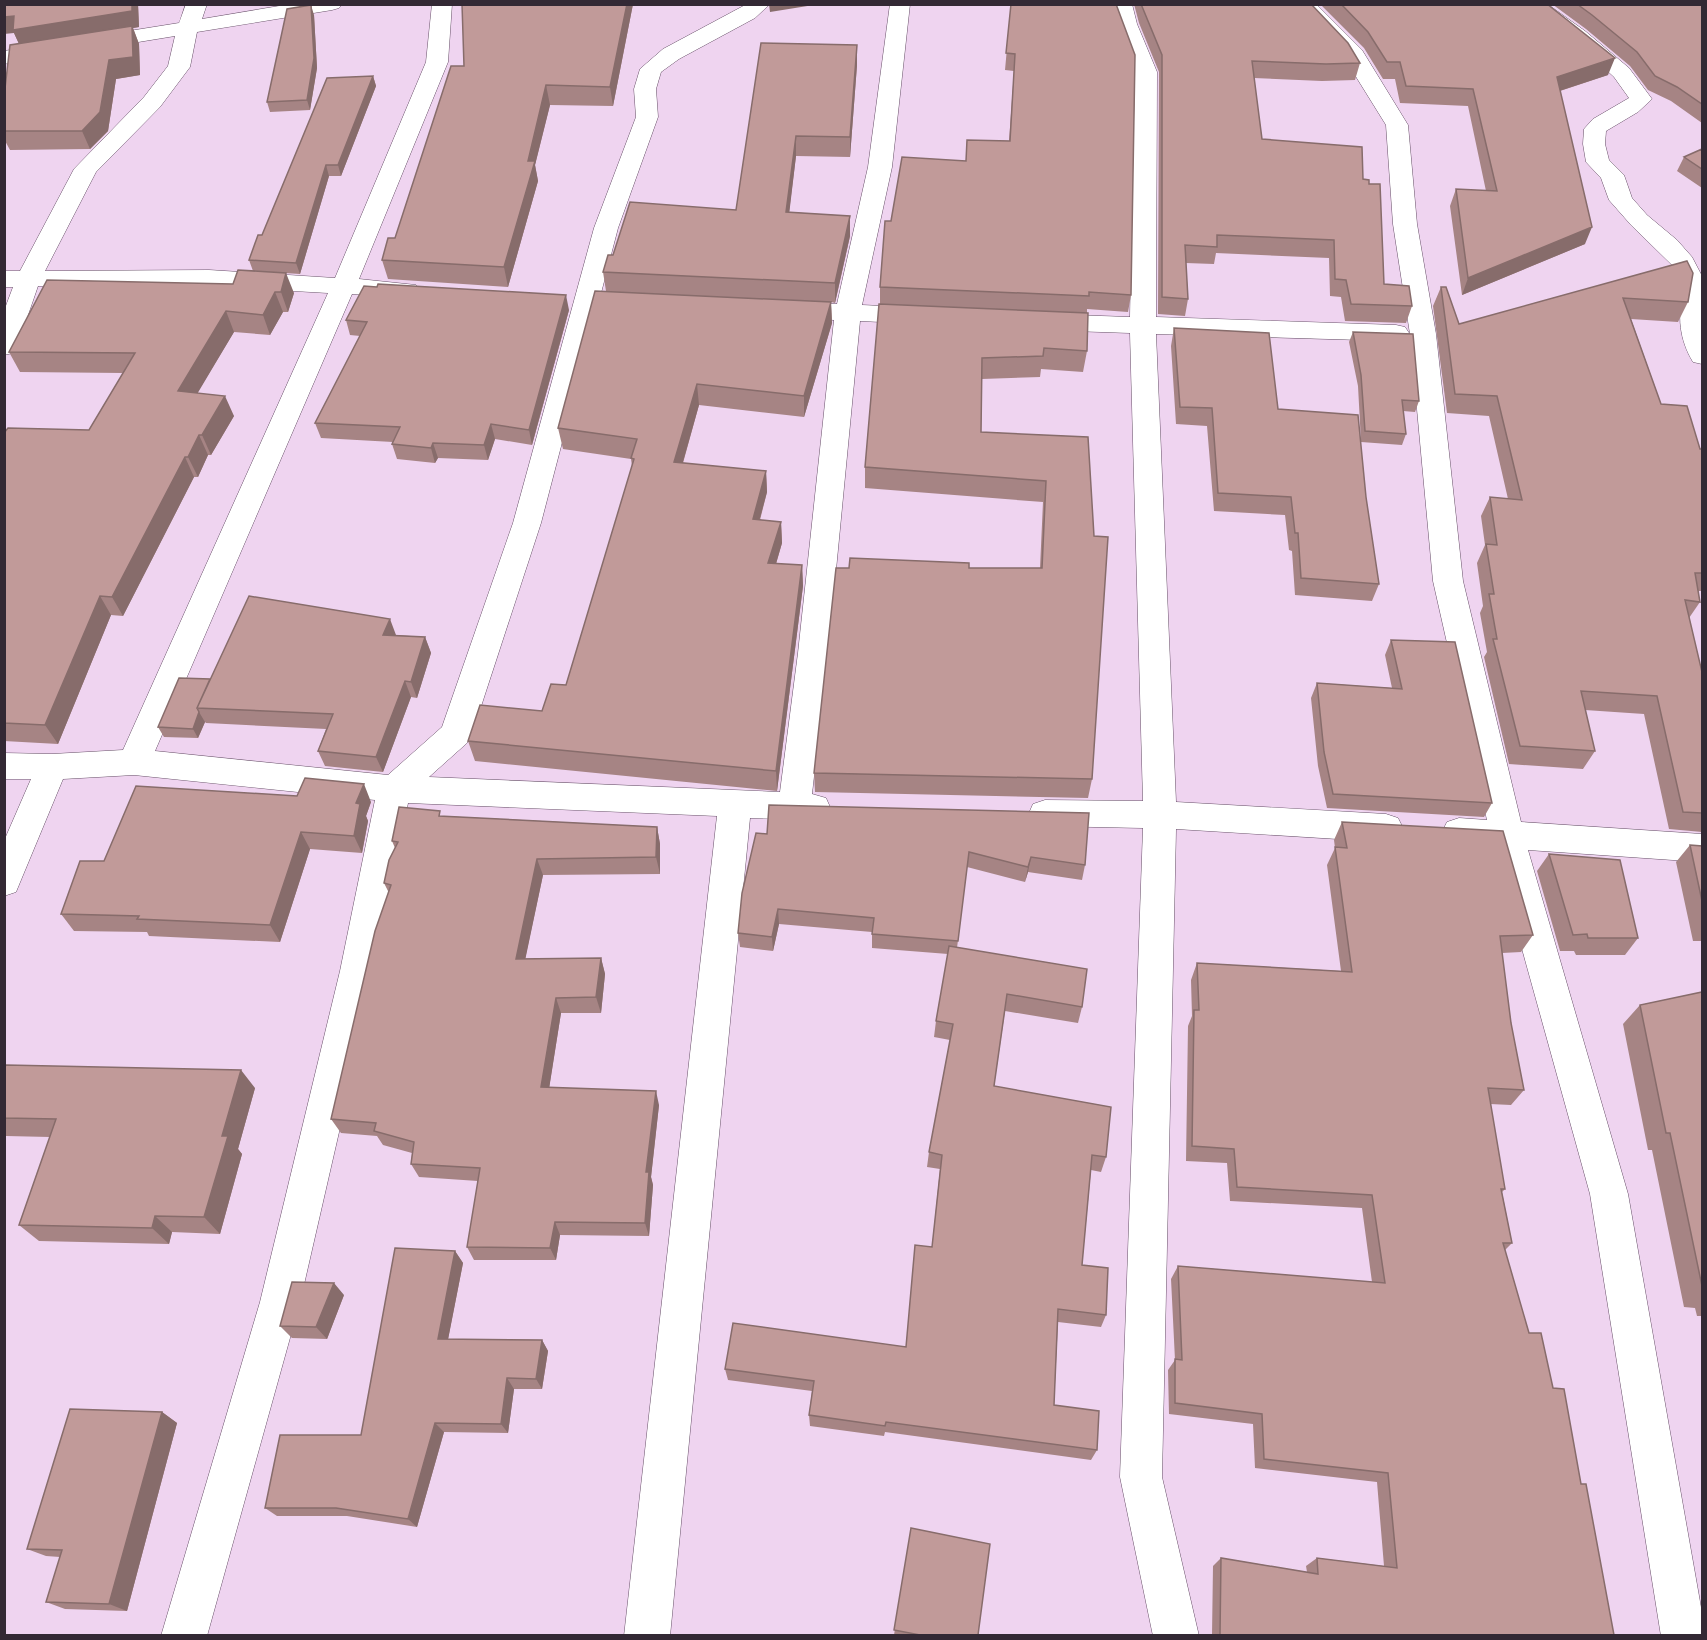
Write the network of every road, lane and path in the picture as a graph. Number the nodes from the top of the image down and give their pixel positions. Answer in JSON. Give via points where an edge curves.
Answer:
{"nodes":[{"id":1,"x":197,"y":4,"type":"edge"},
{"id":2,"x":332,"y":4,"type":"edge"},
{"id":3,"x":442,"y":4,"type":"edge"},
{"id":4,"x":760,"y":4,"type":"edge"},
{"id":5,"x":900,"y":4,"type":"edge"},
{"id":6,"x":1122,"y":4,"type":"edge"},
{"id":7,"x":1304,"y":4,"type":"edge"},
{"id":8,"x":1533,"y":4,"type":"edge"},
{"id":9,"x":188,"y":27,"type":"junction"},
{"id":10,"x":4,"y":58,"type":"edge"},
{"id":11,"x":1693,"y":261,"type":"edge"},
{"id":12,"x":30,"y":278,"type":"junction"},
{"id":13,"x":4,"y":279,"type":"edge"},
{"id":14,"x":344,"y":285,"type":"junction"},
{"id":15,"x":436,"y":292,"type":"edge"},
{"id":16,"x":1697,"y":308,"type":"edge"},
{"id":17,"x":756,"y":309,"type":"edge"},
{"id":18,"x":848,"y":313,"type":"junction"},
{"id":19,"x":942,"y":317,"type":"edge"},
{"id":20,"x":1025,"y":321,"type":"edge"},
{"id":21,"x":1143,"y":326,"type":"junction"},
{"id":22,"x":1423,"y":334,"type":"junction"},
{"id":23,"x":4,"y":347,"type":"edge"},
{"id":24,"x":1702,"y":356,"type":"edge"},
{"id":25,"x":134,"y":762,"type":"junction"},
{"id":26,"x":4,"y":766,"type":"edge"},
{"id":27,"x":52,"y":767,"type":"junction"},
{"id":28,"x":394,"y":789,"type":"junction"},
{"id":29,"x":735,"y":805,"type":"junction"},
{"id":30,"x":794,"y":807,"type":"junction"},
{"id":31,"x":841,"y":808,"type":"edge"},
{"id":32,"x":1018,"y":812,"type":"edge"},
{"id":33,"x":1160,"y":815,"type":"junction"},
{"id":34,"x":1507,"y":834,"type":"junction"},
{"id":35,"x":1702,"y":848,"type":"edge"},
{"id":36,"x":4,"y":882,"type":"edge"},
{"id":37,"x":184,"y":1635,"type":"edge"},
{"id":38,"x":647,"y":1635,"type":"edge"},
{"id":39,"x":1176,"y":1635,"type":"edge"},
{"id":40,"x":1684,"y":1635,"type":"edge"}],
"edges":[{"from":1,"to":9,"type":"street"},
{"from":2,"to":9,"type":"street"},
{"from":3,"to":14,"type":"street","via":[[437,62]]},
{"from":4,"to":28,"type":"street","via":[[651,69],[645,89],[647,117],[606,228],[527,523],[456,734]]},
{"from":5,"to":18,"type":"street","via":[[880,167]]},
{"from":6,"to":21,"type":"street","via":[[1146,72]]},
{"from":7,"to":22,"type":"street","via":[[1354,55],[1397,126],[1406,224]]},
{"from":8,"to":11,"type":"street","via":[[1617,67],[1635,87],[1641,99],[1595,129],[1598,162],[1612,175],[1621,200],[1638,220]]},
{"from":9,"to":10,"type":"street"},
{"from":9,"to":12,"type":"street","via":[[179,67],[152,102],[86,169]]},
{"from":11,"to":16,"type":"street"},
{"from":12,"to":13,"type":"street"},
{"from":12,"to":14,"type":"street","via":[[209,278]]},
{"from":12,"to":23,"type":"street"},
{"from":14,"to":15,"type":"street"},
{"from":14,"to":25,"type":"street"},
{"from":16,"to":24,"type":"street","via":[[1693,330]]},
{"from":17,"to":18,"type":"street"},
{"from":18,"to":19,"type":"street"},
{"from":18,"to":30,"type":"street"},
{"from":20,"to":21,"type":"street"},
{"from":21,"to":22,"type":"street"},
{"from":21,"to":33,"type":"street"},
{"from":22,"to":34,"type":"street","via":[[1448,580]]},
{"from":25,"to":27,"type":"street"},
{"from":25,"to":28,"type":"street"},
{"from":26,"to":27,"type":"street"},
{"from":27,"to":36,"type":"street"},
{"from":28,"to":29,"type":"street"},
{"from":28,"to":37,"type":"street","via":[[358,971],[280,1302]]},
{"from":29,"to":30,"type":"street"},
{"from":29,"to":38,"type":"street"},
{"from":30,"to":31,"type":"street"},
{"from":32,"to":33,"type":"street"},
{"from":33,"to":34,"type":"street"},
{"from":33,"to":39,"type":"street","via":[[1141,1477]]},
{"from":34,"to":35,"type":"street"},
{"from":34,"to":40,"type":"street","via":[[1609,1194]]}]}
